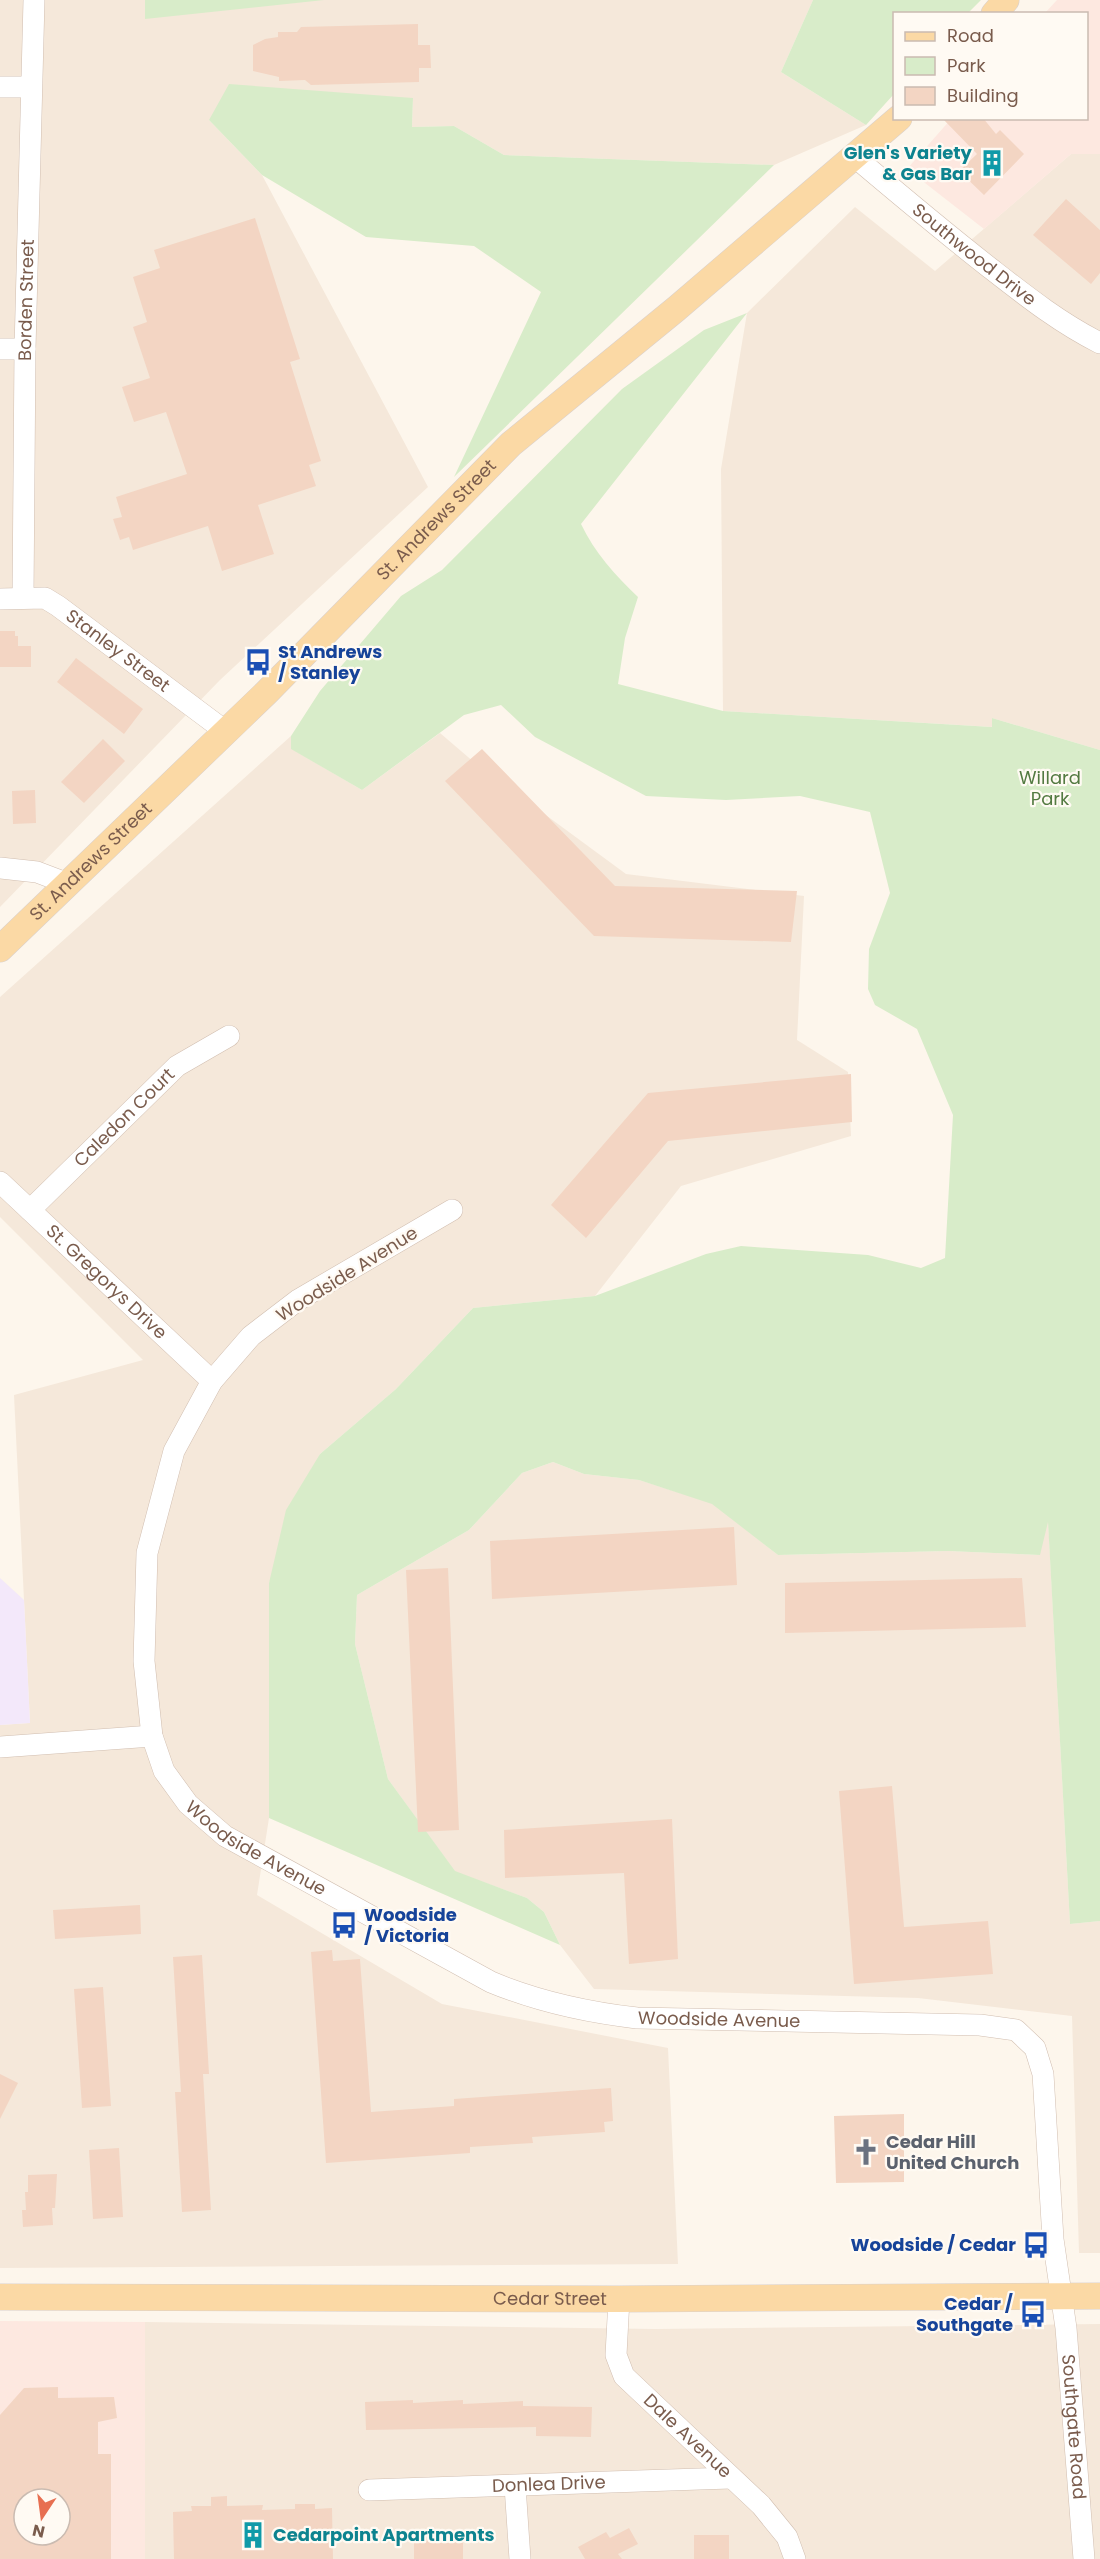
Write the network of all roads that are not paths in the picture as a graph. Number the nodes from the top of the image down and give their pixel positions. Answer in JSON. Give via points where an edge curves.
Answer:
{"nodes":[{"id":1,"x":34,"y":0,"type":"edge"},
{"id":2,"x":1005,"y":0,"type":"edge"},
{"id":3,"x":996,"y":12,"type":"edge"},
{"id":4,"x":0,"y":87,"type":"edge"},
{"id":5,"x":32,"y":87,"type":"junction"},
{"id":6,"x":897,"y":120,"type":"edge"},
{"id":7,"x":855,"y":158,"type":"junction"},
{"id":8,"x":1100,"y":343,"type":"edge"},
{"id":9,"x":0,"y":349,"type":"edge"},
{"id":10,"x":25,"y":349,"type":"junction"},
{"id":11,"x":23,"y":598,"type":"junction"},
{"id":12,"x":0,"y":599,"type":"edge"},
{"id":13,"x":225,"y":730,"type":"junction"},
{"id":14,"x":0,"y":868,"type":"edge"},
{"id":15,"x":66,"y":883,"type":"junction"},
{"id":16,"x":0,"y":948,"type":"edge"},
{"id":17,"x":229,"y":1036,"type":"dead end"},
{"id":18,"x":0,"y":1182,"type":"edge"},
{"id":19,"x":30,"y":1210,"type":"junction"},
{"id":20,"x":452,"y":1210,"type":"dead end"},
{"id":21,"x":212,"y":1381,"type":"junction"},
{"id":22,"x":152,"y":1736,"type":"junction"},
{"id":23,"x":0,"y":1747,"type":"edge"},
{"id":24,"x":1060,"y":2296,"type":"junction"},
{"id":25,"x":1100,"y":2296,"type":"edge"},
{"id":26,"x":0,"y":2297,"type":"edge"},
{"id":27,"x":619,"y":2300,"type":"junction"},
{"id":28,"x":730,"y":2478,"type":"junction"},
{"id":29,"x":515,"y":2486,"type":"junction"},
{"id":30,"x":369,"y":2490,"type":"dead end"},
{"id":31,"x":520,"y":2559,"type":"edge"},
{"id":32,"x":795,"y":2559,"type":"edge"},
{"id":33,"x":1084,"y":2559,"type":"edge"}],
"edges":[{"from":1,"to":5,"type":"street","name":"Borden Street"},
{"from":2,"to":3,"type":"main road"},
{"from":4,"to":5,"type":"street"},
{"from":5,"to":10,"type":"street","name":"Borden Street"},
{"from":6,"to":7,"type":"main road","name":"St. Andrews Street"},
{"from":7,"to":8,"type":"street","name":"Southwood Drive","via":[[1039,306],[1072,330]]},
{"from":7,"to":13,"type":"main road","name":"St. Andrews Street","via":[[511,444]]},
{"from":9,"to":10,"type":"street"},
{"from":10,"to":11,"type":"street","name":"Borden Street"},
{"from":11,"to":12,"type":"street","name":"Stanley Street"},
{"from":11,"to":13,"type":"street","name":"Stanley Street","via":[[45,598],[58,606]]},
{"from":13,"to":15,"type":"main road","name":"St. Andrews Street"},
{"from":14,"to":15,"type":"street","via":[[37,872]]},
{"from":15,"to":16,"type":"main road","name":"St. Andrews Street"},
{"from":17,"to":19,"type":"street","name":"Caledon Court","via":[[177,1066]]},
{"from":18,"to":19,"type":"street","name":"St. Gregorys Drive"},
{"from":19,"to":21,"type":"street","name":"St. Gregorys Drive"},
{"from":20,"to":21,"type":"street","name":"Woodside Avenue","via":[[298,1300],[251,1336]]},
{"from":21,"to":22,"type":"street","name":"Woodside Avenue","via":[[174,1451],[147,1553],[144,1661]]},
{"from":22,"to":23,"type":"street"},
{"from":22,"to":24,"type":"street","name":"Woodside Avenue","via":[[164,1771],[188,1804],[225,1836],[491,1982],[532,1999],[582,2012],[637,2018],[980,2025],[1016,2031],[1035,2048],[1043,2074]]},
{"from":24,"to":25,"type":"main road","name":"Cedar Street"},
{"from":24,"to":27,"type":"main road","name":"Cedar Street"},
{"from":24,"to":33,"type":"street","name":"Southgate Road","via":[[1066,2328]]},
{"from":26,"to":27,"type":"main road","name":"Cedar Street"},
{"from":27,"to":28,"type":"street","name":"Dale Avenue","via":[[616,2355],[624,2376]]},
{"from":28,"to":29,"type":"street","name":"Donlea Drive"},
{"from":28,"to":32,"type":"street","name":"Dale Avenue","via":[[761,2505],[787,2536]]},
{"from":29,"to":30,"type":"street","name":"Donlea Drive"},
{"from":29,"to":31,"type":"street"}]}
